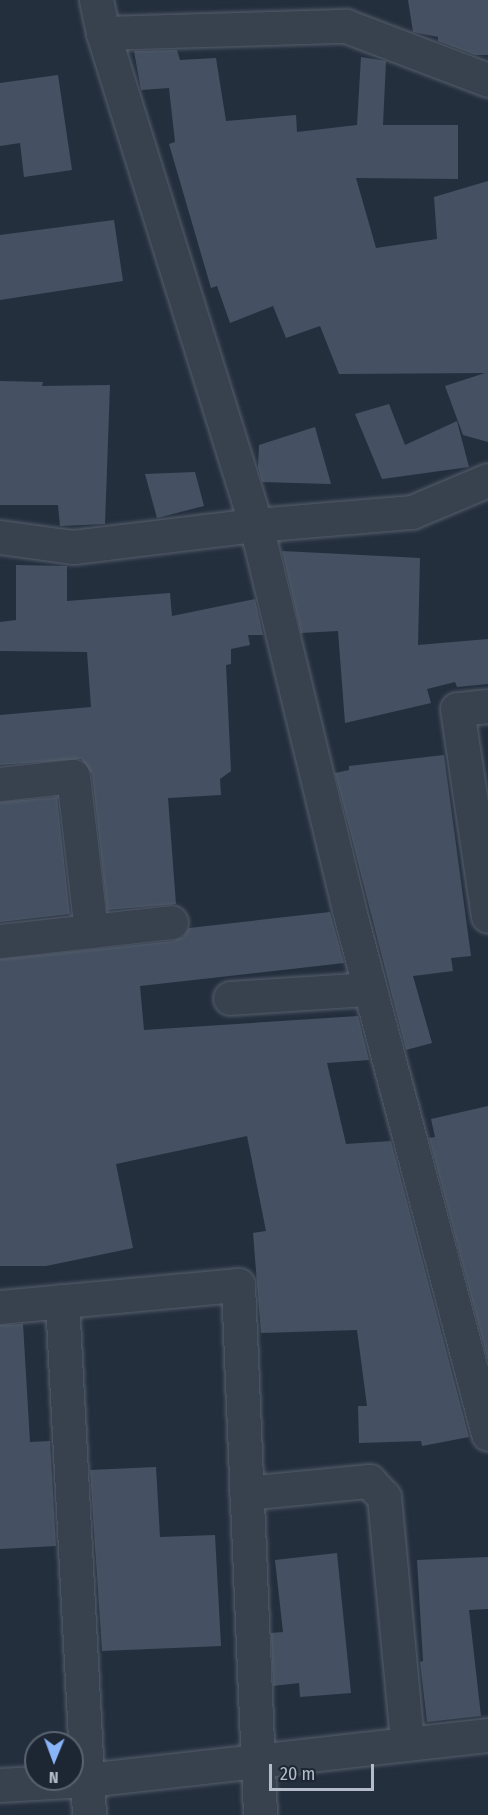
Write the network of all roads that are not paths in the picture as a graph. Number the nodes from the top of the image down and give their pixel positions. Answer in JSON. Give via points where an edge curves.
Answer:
{"nodes":[{"id":1,"x":96,"y":0,"type":"edge"},
{"id":2,"x":103,"y":33,"type":"junction"},
{"id":3,"x":488,"y":80,"type":"edge"},
{"id":4,"x":488,"y":480,"type":"edge"},
{"id":5,"x":256,"y":525,"type":"junction"},
{"id":6,"x":0,"y":537,"type":"edge"},
{"id":7,"x":488,"y":706,"type":"edge"},
{"id":8,"x":0,"y":784,"type":"edge"},
{"id":9,"x":488,"y":916,"type":"edge"},
{"id":10,"x":171,"y":922,"type":"dead end"},
{"id":11,"x":92,"y":930,"type":"junction"},
{"id":12,"x":0,"y":941,"type":"edge"},
{"id":13,"x":370,"y":989,"type":"junction"},
{"id":14,"x":230,"y":998,"type":"dead end"},
{"id":15,"x":62,"y":1301,"type":"junction"},
{"id":16,"x":0,"y":1307,"type":"edge"},
{"id":17,"x":488,"y":1434,"type":"edge"},
{"id":18,"x":246,"y":1493,"type":"junction"},
{"id":19,"x":488,"y":1735,"type":"edge"},
{"id":20,"x":407,"y":1742,"type":"junction"},
{"id":21,"x":257,"y":1760,"type":"junction"},
{"id":22,"x":87,"y":1780,"type":"junction"},
{"id":23,"x":0,"y":1785,"type":"edge"},
{"id":24,"x":89,"y":1815,"type":"edge"},
{"id":25,"x":260,"y":1815,"type":"edge"}],
"edges":[{"from":1,"to":2,"type":"street"},
{"from":2,"to":3,"type":"street","via":[[346,26]]},
{"from":2,"to":5,"type":"street"},
{"from":4,"to":5,"type":"street","via":[[412,512]]},
{"from":5,"to":6,"type":"street","via":[[73,546]]},
{"from":5,"to":13,"type":"street"},
{"from":7,"to":9,"type":"street","via":[[457,709]]},
{"from":8,"to":11,"type":"street","via":[[73,776]]},
{"from":10,"to":11,"type":"street"},
{"from":11,"to":12,"type":"street"},
{"from":13,"to":14,"type":"street"},
{"from":13,"to":17,"type":"street"},
{"from":15,"to":16,"type":"street"},
{"from":15,"to":18,"type":"street","via":[[238,1285]]},
{"from":15,"to":22,"type":"street"},
{"from":18,"to":20,"type":"street","via":[[369,1481],[384,1497]]},
{"from":18,"to":21,"type":"street"},
{"from":19,"to":20,"type":"street"},
{"from":20,"to":21,"type":"street"},
{"from":21,"to":22,"type":"street"},
{"from":21,"to":25,"type":"street"},
{"from":22,"to":23,"type":"street"},
{"from":22,"to":24,"type":"street"}]}
